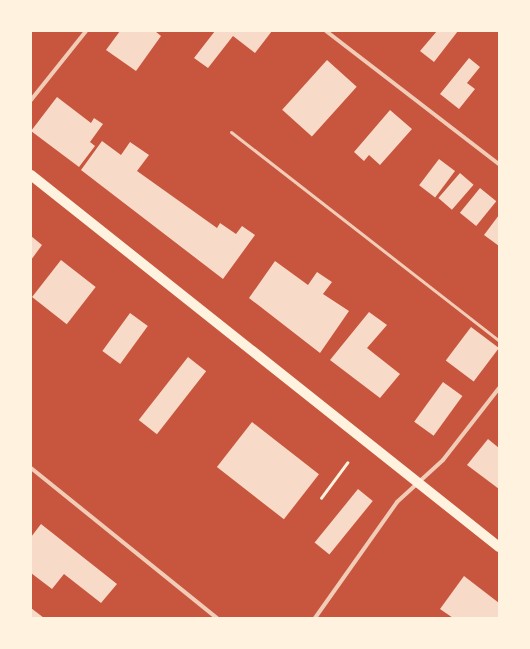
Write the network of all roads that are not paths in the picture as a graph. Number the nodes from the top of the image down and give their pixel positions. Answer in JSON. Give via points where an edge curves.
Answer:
{"nodes":[{"id":1,"x":86,"y":31,"type":"edge"},
{"id":2,"x":326,"y":31,"type":"edge"},
{"id":3,"x":31,"y":100,"type":"edge"},
{"id":4,"x":231,"y":132,"type":"dead end"},
{"id":5,"x":499,"y":164,"type":"edge"},
{"id":6,"x":31,"y":175,"type":"edge"},
{"id":7,"x":499,"y":341,"type":"edge"},
{"id":8,"x":499,"y":388,"type":"edge"},
{"id":9,"x":31,"y":468,"type":"edge"},
{"id":10,"x":417,"y":484,"type":"junction"},
{"id":11,"x":499,"y":547,"type":"edge"},
{"id":12,"x":217,"y":618,"type":"edge"},
{"id":13,"x":315,"y":618,"type":"edge"}],
"edges":[{"from":1,"to":3,"type":"street"},
{"from":2,"to":5,"type":"street"},
{"from":4,"to":7,"type":"lane"},
{"from":6,"to":10,"type":"main road"},
{"from":8,"to":10,"type":"street","via":[[443,460]]},
{"from":9,"to":12,"type":"street"},
{"from":10,"to":11,"type":"main road"},
{"from":10,"to":13,"type":"street","via":[[397,502]]}]}
